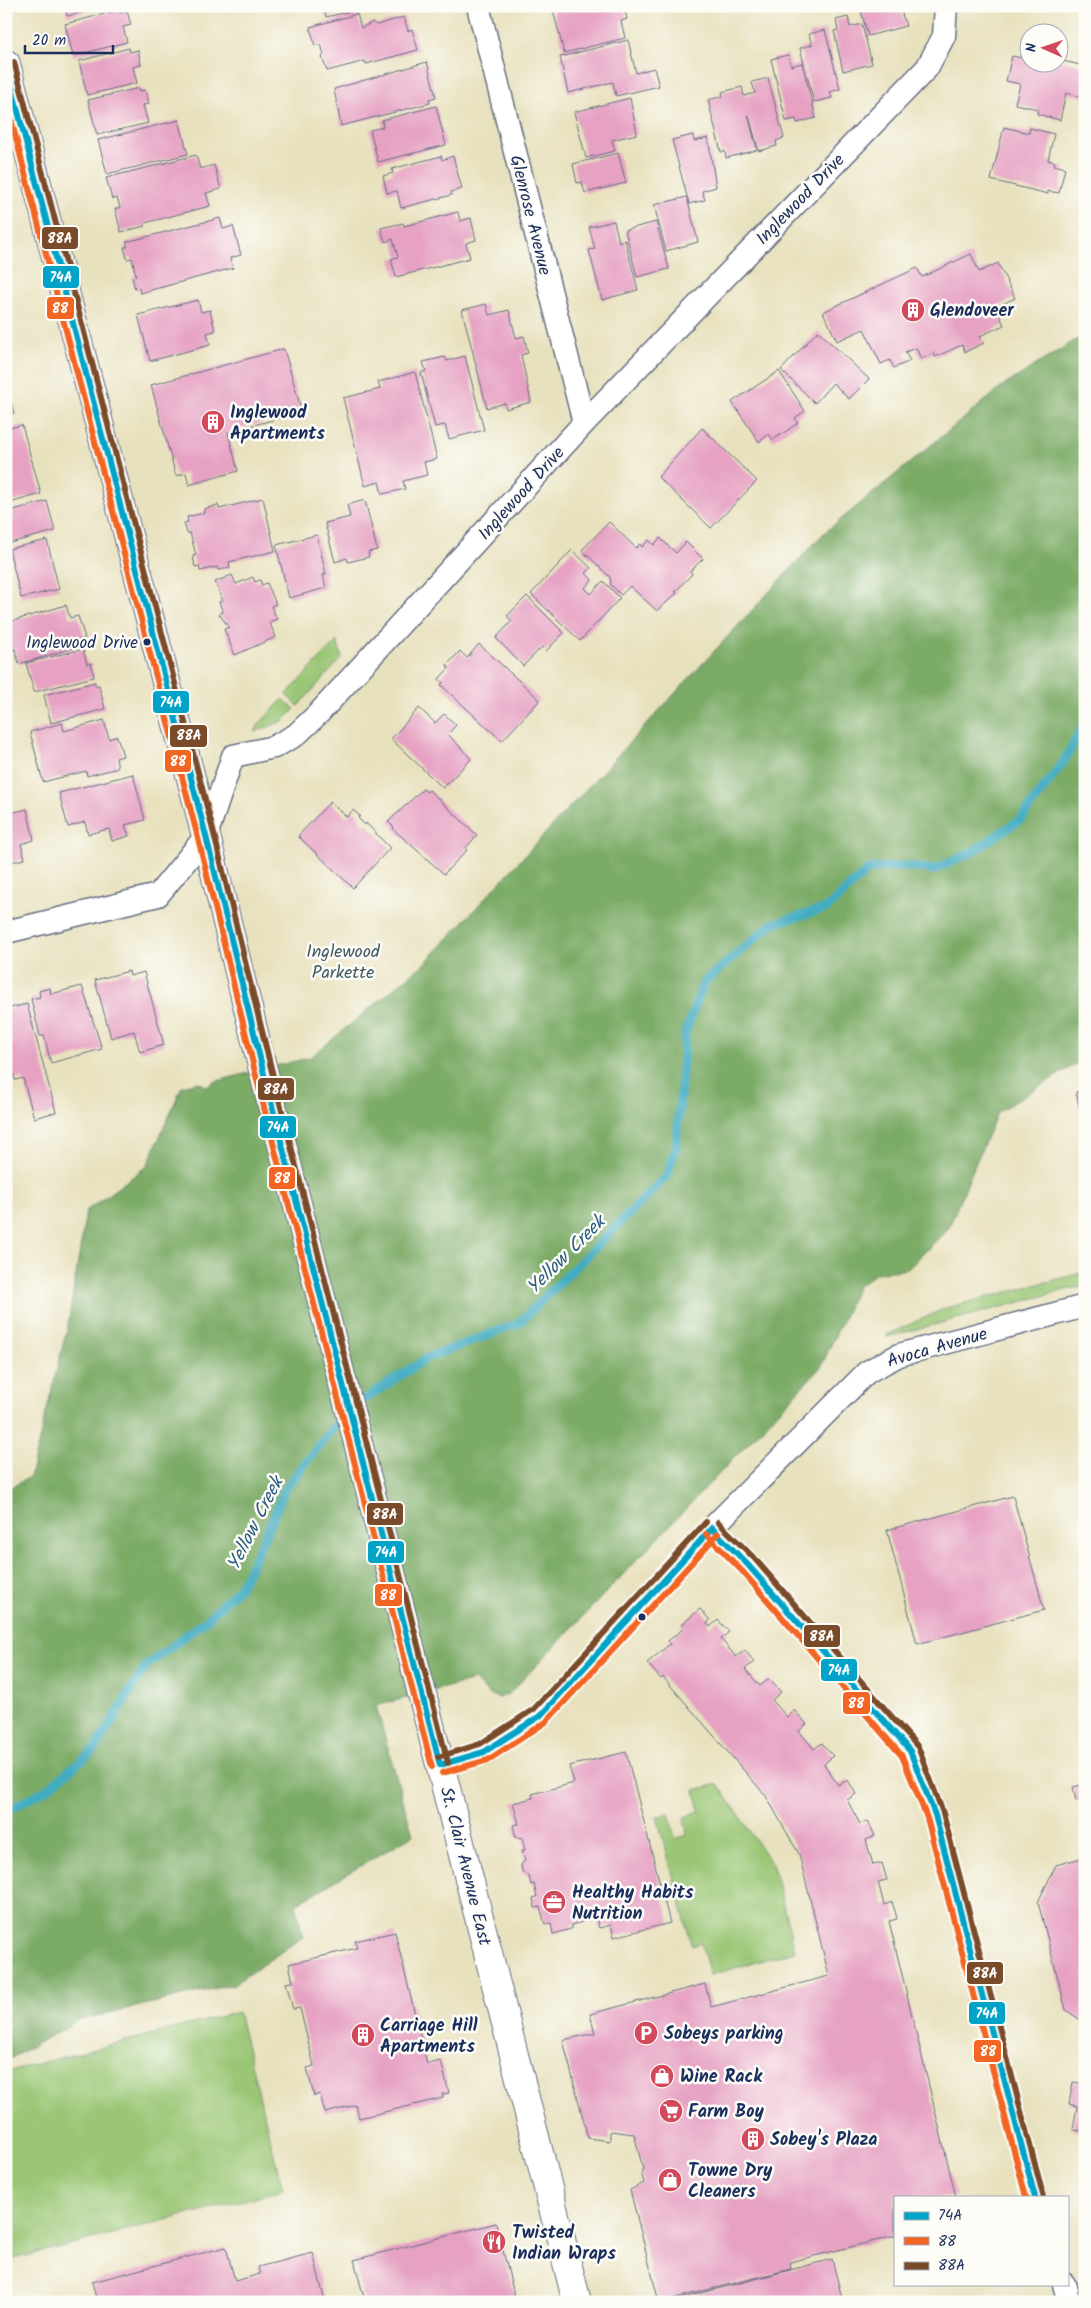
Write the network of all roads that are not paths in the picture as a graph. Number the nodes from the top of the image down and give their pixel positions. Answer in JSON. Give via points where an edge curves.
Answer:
{"nodes":[{"id":1,"x":478,"y":6,"type":"edge"},
{"id":2,"x":946,"y":6,"type":"edge"},
{"id":3,"x":6,"y":64,"type":"edge"},
{"id":4,"x":584,"y":423,"type":"junction"},
{"id":5,"x":206,"y":836,"type":"junction"},
{"id":6,"x":6,"y":932,"type":"edge"},
{"id":7,"x":1085,"y":1306,"type":"edge"},
{"id":8,"x":712,"y":1528,"type":"junction"},
{"id":9,"x":440,"y":1765,"type":"junction"},
{"id":10,"x":1035,"y":2196,"type":"edge"},
{"id":11,"x":1065,"y":2286,"type":"edge"},
{"id":12,"x":577,"y":2302,"type":"edge"},
{"id":13,"x":1070,"y":2302,"type":"edge"}],
"edges":[{"from":1,"to":4,"type":"street","name":"Glenrose Avenue"},
{"from":2,"to":4,"type":"street","name":"Inglewood Drive","via":[[944,36],[926,68]]},
{"from":3,"to":5,"type":"main road","name":"St. Clair Avenue East"},
{"from":4,"to":5,"type":"street","name":"Inglewood Drive","via":[[319,714],[296,735],[274,747],[233,756]]},
{"from":5,"to":6,"type":"street","name":"Inglewood Drive","via":[[158,895]]},
{"from":5,"to":9,"type":"main road","name":"St. Clair Avenue East","via":[[262,1070]]},
{"from":7,"to":8,"type":"street","name":"Avoca Avenue","via":[[884,1361],[868,1372]]},
{"from":8,"to":9,"type":"street","name":"Avoca Avenue","via":[[540,1716],[484,1752]]},
{"from":8,"to":10,"type":"street","via":[[910,1751],[935,1815]]},
{"from":9,"to":12,"type":"main road","name":"St. Clair Avenue East"},
{"from":11,"to":13,"type":"street"}]}
